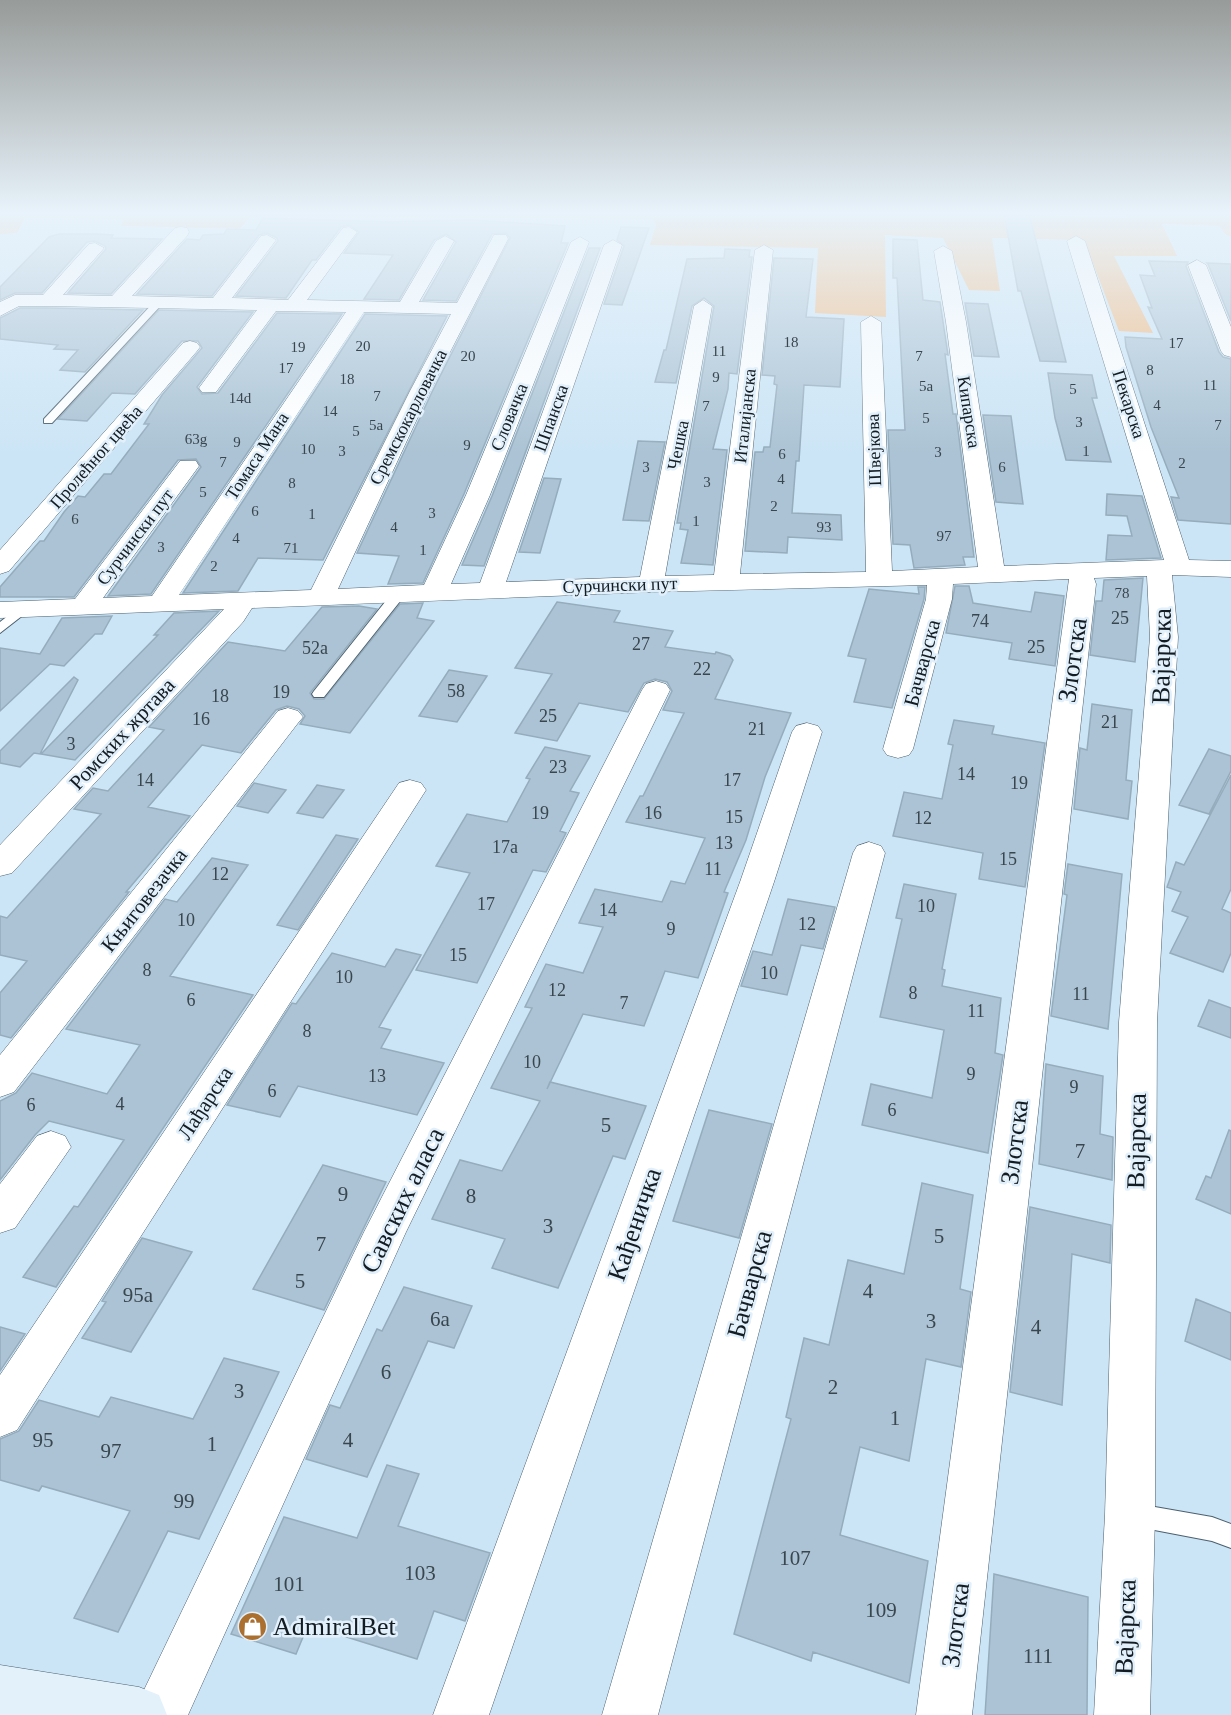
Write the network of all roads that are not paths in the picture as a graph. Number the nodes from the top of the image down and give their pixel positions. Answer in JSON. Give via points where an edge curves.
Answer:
{"nodes":[{"id":1,"x":54,"y":293,"type":"edge"},
{"id":2,"x":124,"y":293,"type":"edge"},
{"id":3,"x":227,"y":293,"type":"edge"},
{"id":4,"x":303,"y":293,"type":"edge"},
{"id":5,"x":415,"y":293,"type":"edge"},
{"id":6,"x":472,"y":293,"type":"edge"},
{"id":7,"x":559,"y":293,"type":"edge"},
{"id":8,"x":596,"y":293,"type":"edge"},
{"id":9,"x":759,"y":293,"type":"edge"},
{"id":10,"x":951,"y":293,"type":"edge"},
{"id":11,"x":1091,"y":293,"type":"edge"},
{"id":12,"x":1208,"y":293,"type":"edge"},
{"id":13,"x":48,"y":300,"type":"junction"},
{"id":14,"x":117,"y":301,"type":"junction"},
{"id":15,"x":159,"y":302,"type":"junction"},
{"id":16,"x":219,"y":303,"type":"junction"},
{"id":17,"x":271,"y":305,"type":"junction"},
{"id":18,"x":293,"y":306,"type":"junction"},
{"id":19,"x":703,"y":306,"type":"dead end"},
{"id":20,"x":358,"y":308,"type":"junction"},
{"id":21,"x":406,"y":308,"type":"junction"},
{"id":22,"x":464,"y":309,"type":"junction"},
{"id":23,"x":0,"y":310,"type":"edge"},
{"id":24,"x":871,"y":322,"type":"dead end"},
{"id":25,"x":190,"y":347,"type":"dead end"},
{"id":26,"x":1231,"y":351,"type":"edge"},
{"id":27,"x":209,"y":388,"type":"dead end"},
{"id":28,"x":48,"y":421,"type":"dead end"},
{"id":29,"x":188,"y":466,"type":"dead end"},
{"id":30,"x":0,"y":566,"type":"edge"},
{"id":31,"x":1169,"y":567,"type":"junction"},
{"id":32,"x":1231,"y":569,"type":"edge"},
{"id":33,"x":1079,"y":571,"type":"junction"},
{"id":34,"x":992,"y":574,"type":"junction"},
{"id":35,"x":940,"y":577,"type":"junction"},
{"id":36,"x":879,"y":579,"type":"junction"},
{"id":37,"x":726,"y":582,"type":"junction"},
{"id":38,"x":651,"y":584,"type":"junction"},
{"id":39,"x":490,"y":590,"type":"junction"},
{"id":40,"x":434,"y":592,"type":"junction"},
{"id":41,"x":398,"y":595,"type":"junction"},
{"id":42,"x":320,"y":598,"type":"junction"},
{"id":43,"x":242,"y":602,"type":"junction"},
{"id":44,"x":159,"y":605,"type":"junction"},
{"id":45,"x":82,"y":608,"type":"junction"},
{"id":46,"x":11,"y":609,"type":"edge"},
{"id":47,"x":0,"y":629,"type":"edge"},
{"id":48,"x":656,"y":690,"type":"dead end"},
{"id":49,"x":320,"y":694,"type":"dead end"},
{"id":50,"x":288,"y":717,"type":"dead end"},
{"id":51,"x":807,"y":732,"type":"dead end"},
{"id":52,"x":898,"y":749,"type":"dead end"},
{"id":53,"x":410,"y":790,"type":"dead end"},
{"id":54,"x":869,"y":853,"type":"dead end"},
{"id":55,"x":0,"y":865,"type":"edge"},
{"id":56,"x":0,"y":1082,"type":"edge"},
{"id":57,"x":51,"y":1147,"type":"dead end"},
{"id":58,"x":0,"y":1216,"type":"edge"},
{"id":59,"x":0,"y":1415,"type":"edge"},
{"id":60,"x":1130,"y":1515,"type":"junction"},
{"id":61,"x":1231,"y":1536,"type":"edge"},
{"id":62,"x":0,"y":1692,"type":"edge"},
{"id":63,"x":139,"y":1715,"type":"edge"},
{"id":64,"x":160,"y":1715,"type":"edge"},
{"id":65,"x":461,"y":1715,"type":"edge"},
{"id":66,"x":630,"y":1715,"type":"edge"},
{"id":67,"x":944,"y":1715,"type":"edge"},
{"id":68,"x":1122,"y":1715,"type":"edge"}],
"edges":[{"from":1,"to":13,"type":"street"},
{"from":2,"to":14,"type":"street"},
{"from":3,"to":16,"type":"street"},
{"from":4,"to":18,"type":"street"},
{"from":5,"to":21,"type":"street"},
{"from":6,"to":22,"type":"street","name":"Сремскокарловачка"},
{"from":7,"to":40,"type":"street","name":"Словачка","via":[[478,495]]},
{"from":8,"to":39,"type":"street","name":"Шпанска"},
{"from":9,"to":37,"type":"street","name":"Италијанска"},
{"from":10,"to":34,"type":"street","name":"Кипарска"},
{"from":11,"to":31,"type":"street","name":"Пекарска"},
{"from":12,"to":26,"type":"street"},
{"from":13,"to":14,"type":"street"},
{"from":13,"to":23,"type":"street","via":[[8,303]]},
{"from":14,"to":15,"type":"street"},
{"from":15,"to":16,"type":"street"},
{"from":15,"to":28,"type":"lane"},
{"from":16,"to":17,"type":"street"},
{"from":17,"to":18,"type":"street"},
{"from":17,"to":27,"type":"street"},
{"from":18,"to":20,"type":"street"},
{"from":19,"to":38,"type":"street","name":"Чешка"},
{"from":20,"to":21,"type":"street"},
{"from":20,"to":44,"type":"street","name":"Томаса Мана"},
{"from":21,"to":22,"type":"street"},
{"from":22,"to":42,"type":"street","name":"Сремскокарловачка"},
{"from":24,"to":36,"type":"street","name":"Швејкова"},
{"from":25,"to":30,"type":"street","name":"Пролећног цвећа"},
{"from":29,"to":45,"type":"street","name":"Сурчински пут"},
{"from":31,"to":32,"type":"street","name":"Сурчински пут"},
{"from":31,"to":33,"type":"street","name":"Сурчински пут"},
{"from":31,"to":60,"type":"street","name":"Вајарска","via":[[1138,1022]]},
{"from":33,"to":34,"type":"street","name":"Сурчински пут"},
{"from":33,"to":67,"type":"street","name":"Злотска","via":[[1083,584]]},
{"from":34,"to":35,"type":"street","name":"Сурчински пут"},
{"from":35,"to":36,"type":"street","name":"Сурчински пут"},
{"from":35,"to":52,"type":"street","name":"Бачварска","via":[[939,599]]},
{"from":36,"to":37,"type":"street","name":"Сурчински пут"},
{"from":37,"to":38,"type":"street","name":"Сурчински пут"},
{"from":38,"to":39,"type":"street","name":"Сурчински пут"},
{"from":39,"to":40,"type":"street","name":"Сурчински пут"},
{"from":40,"to":41,"type":"street","name":"Сурчински пут"},
{"from":41,"to":42,"type":"street","name":"Сурчински пут"},
{"from":41,"to":49,"type":"lane"},
{"from":42,"to":43,"type":"street","name":"Сурчински пут"},
{"from":43,"to":44,"type":"street","name":"Сурчински пут"},
{"from":43,"to":55,"type":"street","name":"Ромских жртава","via":[[234,616]]},
{"from":44,"to":45,"type":"street","name":"Сурчински пут"},
{"from":45,"to":46,"type":"street","name":"Сурчински пут"},
{"from":46,"to":47,"type":"lane","name":"Сурчински пут"},
{"from":48,"to":64,"type":"street","name":"Савских аласа","via":[[385,1232]]},
{"from":50,"to":56,"type":"street","name":"Књиговезачка"},
{"from":51,"to":65,"type":"street","name":"Кађеничка"},
{"from":53,"to":59,"type":"street","name":"Лађарска"},
{"from":54,"to":66,"type":"street","name":"Бачварска"},
{"from":57,"to":58,"type":"street"},
{"from":60,"to":61,"type":"lane"},
{"from":60,"to":68,"type":"street","name":"Вајарска"},
{"from":62,"to":63,"type":"main road"}]}
